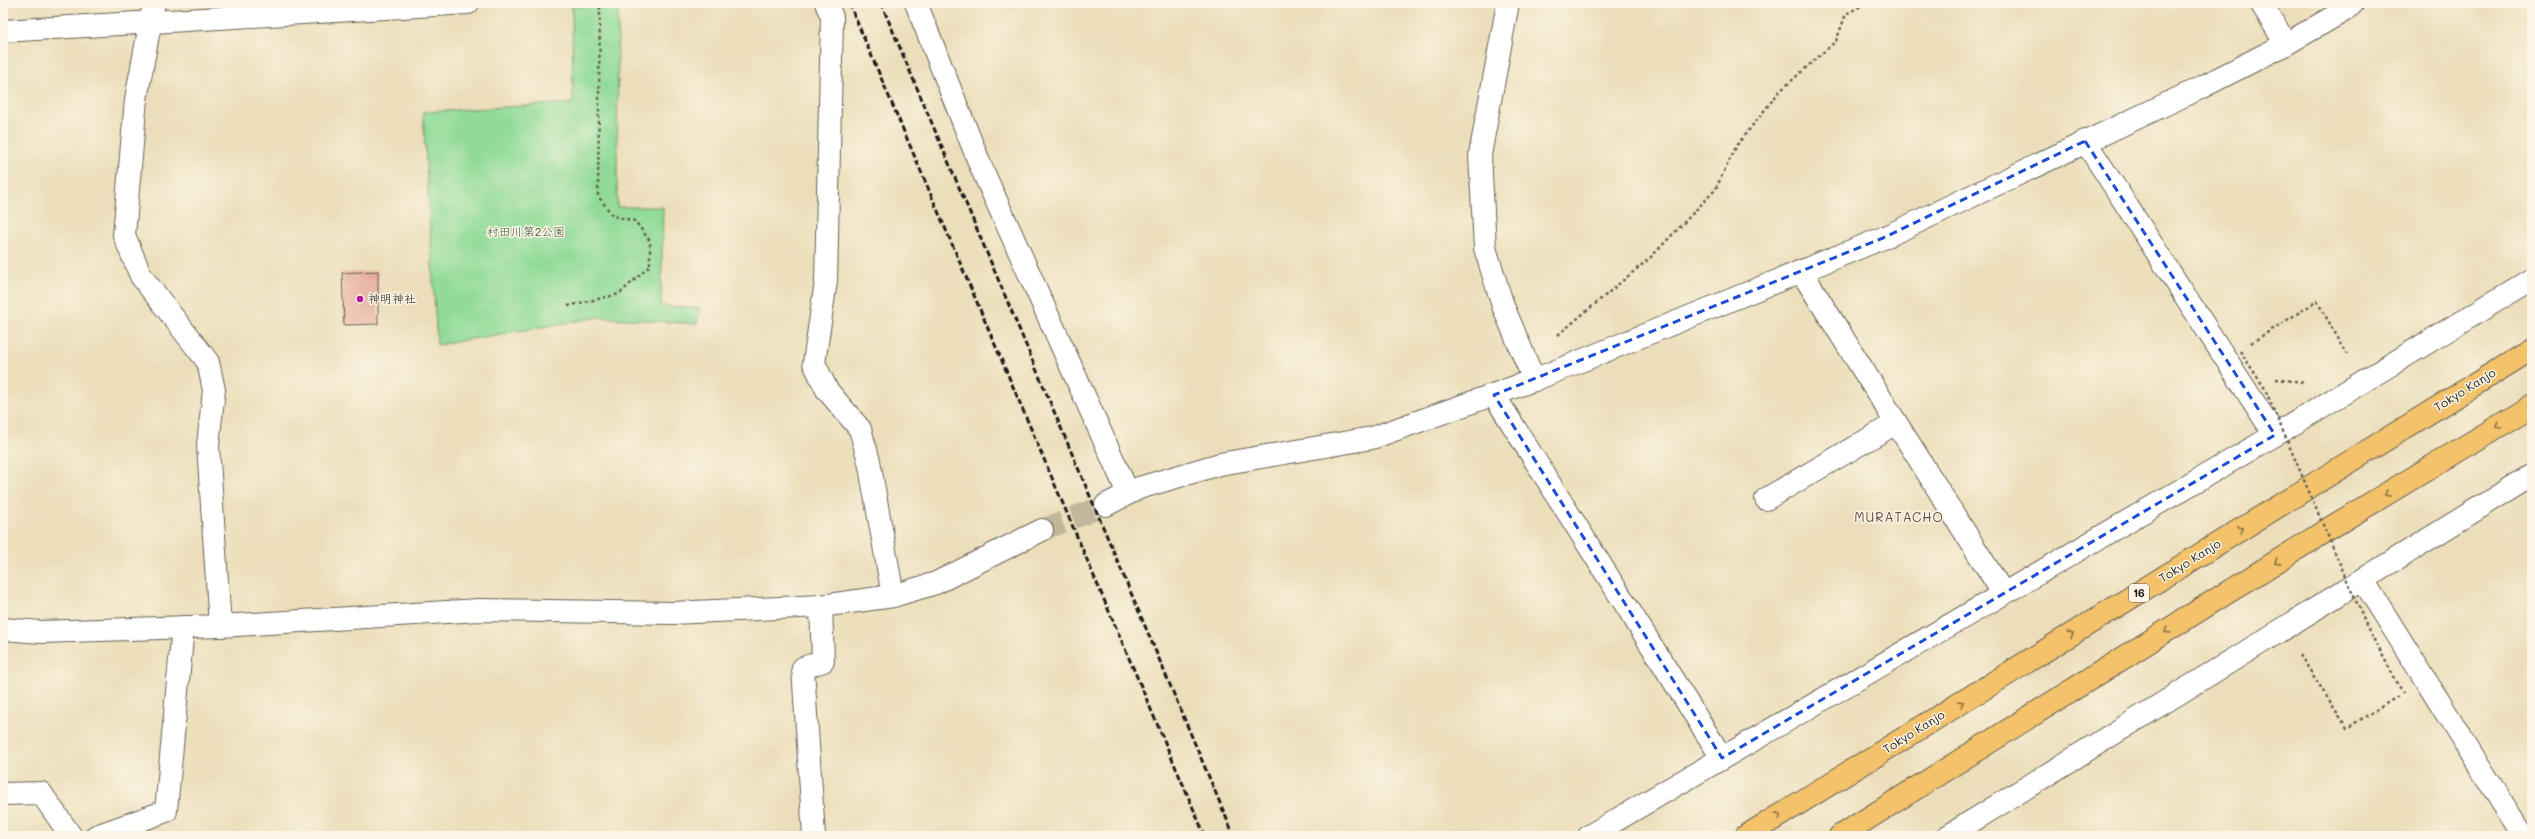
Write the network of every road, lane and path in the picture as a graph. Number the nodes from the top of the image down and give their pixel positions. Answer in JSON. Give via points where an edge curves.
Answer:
{"nodes":[{"id":1,"x":468,"y":3,"type":"edge"},
{"id":2,"x":600,"y":3,"type":"edge"},
{"id":3,"x":826,"y":3,"type":"edge"},
{"id":4,"x":916,"y":3,"type":"edge"},
{"id":5,"x":1508,"y":3,"type":"edge"},
{"id":6,"x":1867,"y":3,"type":"edge"},
{"id":7,"x":2261,"y":3,"type":"edge"},
{"id":8,"x":2353,"y":3,"type":"edge"},
{"id":9,"x":153,"y":13,"type":"edge"},
{"id":10,"x":3,"y":31,"type":"edge"},
{"id":11,"x":2286,"y":44,"type":"junction"},
{"id":12,"x":2085,"y":141,"type":"junction"},
{"id":13,"x":1801,"y":272,"type":"junction"},
{"id":14,"x":2532,"y":279,"type":"edge"},
{"id":15,"x":568,"y":306,"type":"dead end"},
{"id":16,"x":2532,"y":349,"type":"edge"},
{"id":17,"x":2342,"y":357,"type":"dead end"},
{"id":18,"x":2268,"y":378,"type":"dead end"},
{"id":19,"x":1538,"y":379,"type":"junction"},
{"id":20,"x":2305,"y":382,"type":"dead end"},
{"id":21,"x":1494,"y":396,"type":"junction"},
{"id":22,"x":2532,"y":406,"type":"edge"},
{"id":23,"x":1896,"y":423,"type":"junction"},
{"id":24,"x":2275,"y":435,"type":"junction"},
{"id":25,"x":2532,"y":475,"type":"edge"},
{"id":26,"x":1128,"y":493,"type":"junction"},
{"id":27,"x":1766,"y":499,"type":"dead end"},
{"id":28,"x":1106,"y":505,"type":"tunnel mouth"},
{"id":29,"x":1042,"y":530,"type":"tunnel mouth"},
{"id":30,"x":2363,"y":580,"type":"junction"},
{"id":31,"x":2003,"y":593,"type":"junction"},
{"id":32,"x":893,"y":596,"type":"junction"},
{"id":33,"x":821,"y":606,"type":"junction"},
{"id":34,"x":220,"y":626,"type":"junction"},
{"id":35,"x":183,"y":627,"type":"junction"},
{"id":36,"x":3,"y":630,"type":"edge"},
{"id":37,"x":2306,"y":651,"type":"dead end"},
{"id":38,"x":1722,"y":758,"type":"junction"},
{"id":39,"x":3,"y":794,"type":"edge"},
{"id":40,"x":71,"y":836,"type":"edge"},
{"id":41,"x":96,"y":836,"type":"edge"},
{"id":42,"x":814,"y":836,"type":"edge"},
{"id":43,"x":1589,"y":836,"type":"edge"},
{"id":44,"x":1746,"y":836,"type":"edge"},
{"id":45,"x":1840,"y":836,"type":"edge"},
{"id":46,"x":1948,"y":836,"type":"edge"},
{"id":47,"x":2523,"y":836,"type":"edge"}],
"edges":[{"from":1,"to":9,"type":"street"},
{"from":2,"to":15,"type":"path","via":[[598,196],[613,216],[635,221],[650,241],[650,266],[619,294]]},
{"from":3,"to":32,"type":"street","via":[[832,17],[826,281],[814,362],[827,390],[860,429],[869,461]]},
{"from":4,"to":26,"type":"street","via":[[981,167]]},
{"from":5,"to":19,"type":"street","via":[[1480,155],[1485,248],[1503,306]]},
{"from":6,"to":19,"type":"path","via":[[1846,14],[1836,42],[1779,92],[1737,145],[1715,190],[1651,257],[1575,323],[1551,340]]},
{"from":7,"to":11,"type":"street"},
{"from":8,"to":11,"type":"street"},
{"from":9,"to":10,"type":"street"},
{"from":9,"to":34,"type":"street","via":[[136,99],[124,235],[141,276],[208,362],[214,390],[208,445]]},
{"from":11,"to":12,"type":"street","via":[[2198,89]]},
{"from":12,"to":13,"type":"street","via":[[1883,238]]},
{"from":12,"to":24,"type":"street"},
{"from":13,"to":19,"type":"street"},
{"from":13,"to":23,"type":"street"},
{"from":14,"to":24,"type":"street"},
{"from":44,"to":16,"type":"highway","name":"Tokyo Kanjo","number":"16","one_way":true},
{"from":17,"to":37,"type":"path","bridge":true,"via":[[2348,353],[2317,301],[2240,351],[2264,387],[2367,627],[2403,693],[2347,728],[2300,655]]},
{"from":18,"to":20,"type":"path"},
{"from":19,"to":21,"type":"street"},
{"from":21,"to":26,"type":"street","via":[[1372,438],[1220,464]]},
{"from":21,"to":38,"type":"street"},
{"from":22,"to":45,"type":"highway","one_way":true,"via":[[2330,528]]},
{"from":23,"to":27,"type":"street"},
{"from":23,"to":31,"type":"street"},
{"from":24,"to":31,"type":"street"},
{"from":25,"to":30,"type":"street"},
{"from":26,"to":28,"type":"street"},
{"from":29,"to":32,"type":"street","via":[[936,583]]},
{"from":30,"to":46,"type":"street"},
{"from":30,"to":47,"type":"street"},
{"from":31,"to":38,"type":"street"},
{"from":32,"to":33,"type":"street"},
{"from":33,"to":34,"type":"street","via":[[672,613],[479,610]]},
{"from":33,"to":42,"type":"street","via":[[823,662],[803,668]]},
{"from":34,"to":35,"type":"street"},
{"from":35,"to":36,"type":"street","via":[[41,632]]},
{"from":35,"to":41,"type":"street","via":[[166,811]]},
{"from":38,"to":43,"type":"street"},
{"from":39,"to":40,"type":"street","via":[[41,794]]}]}
